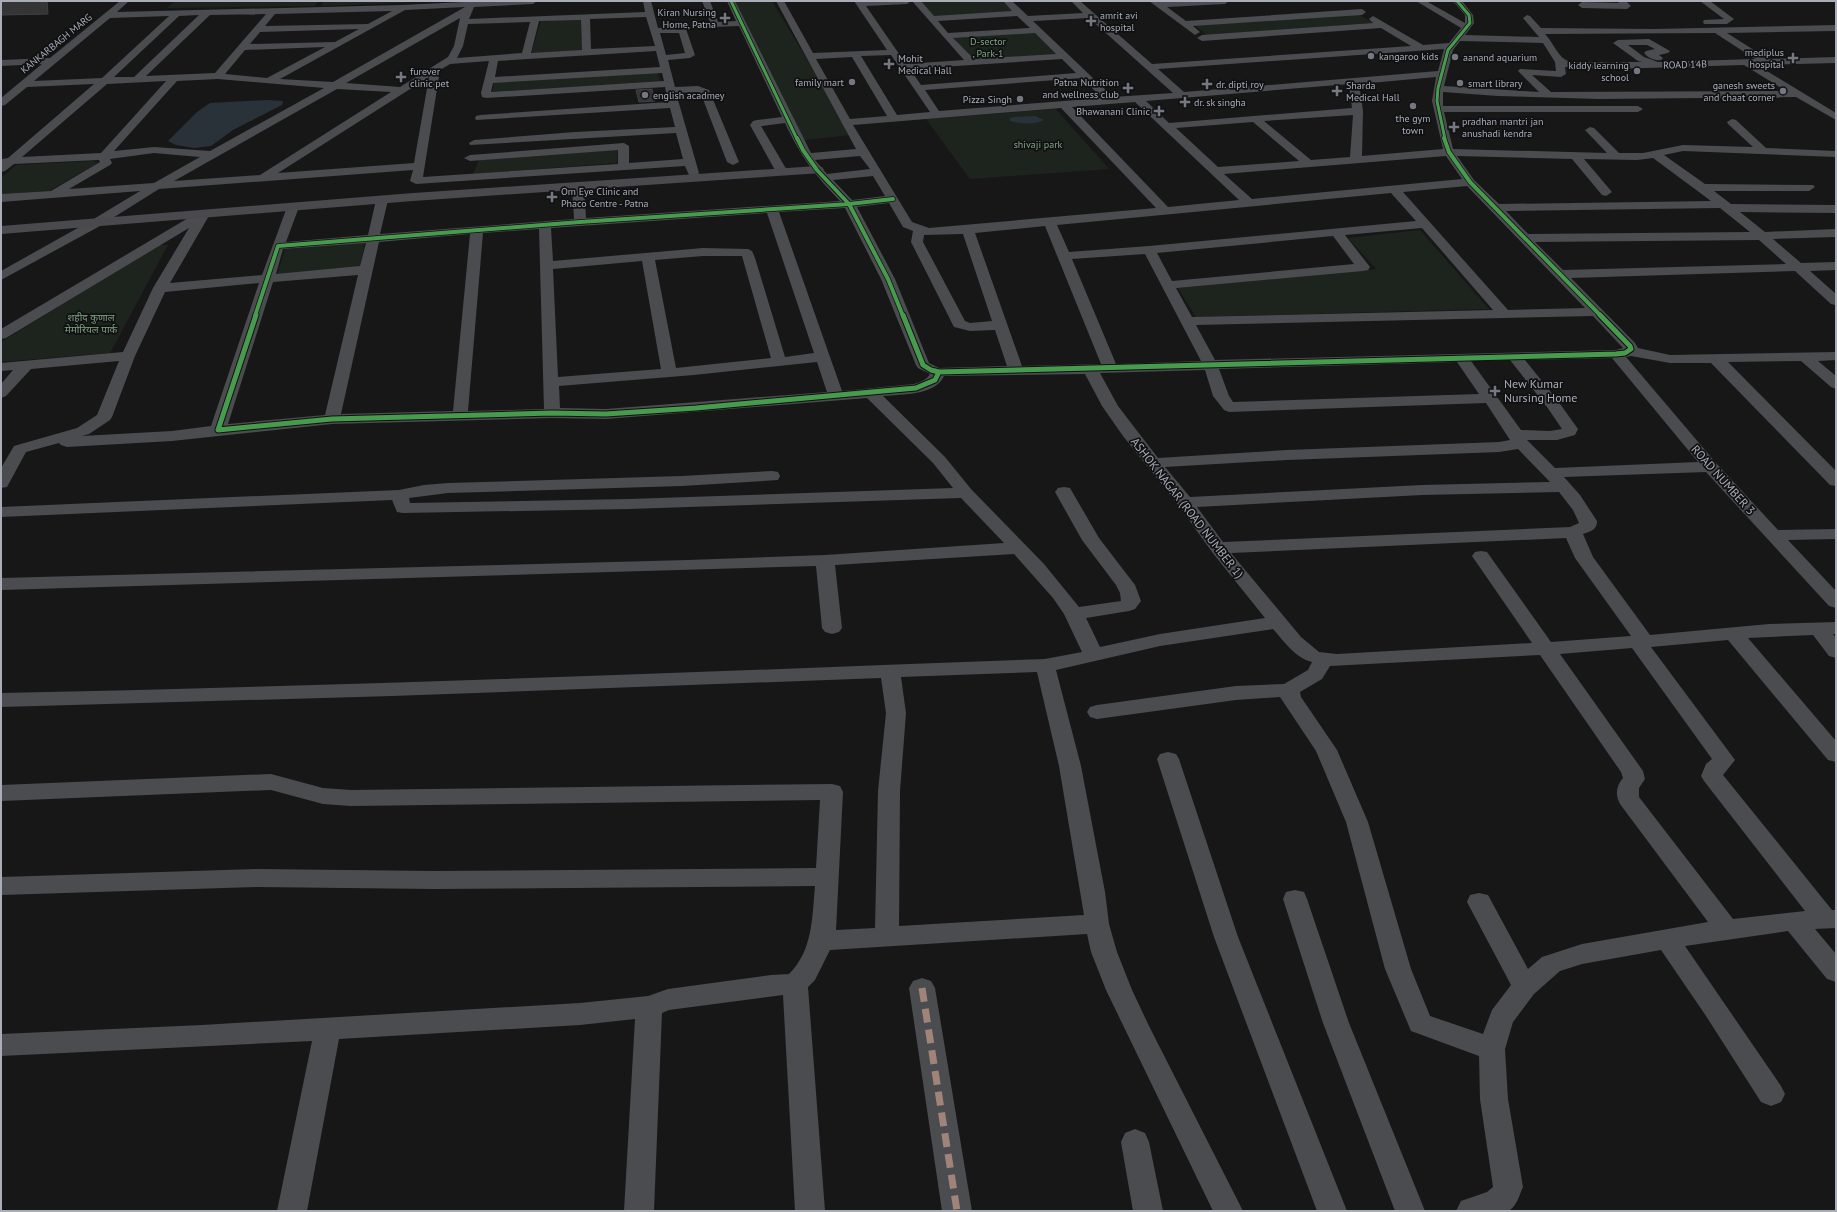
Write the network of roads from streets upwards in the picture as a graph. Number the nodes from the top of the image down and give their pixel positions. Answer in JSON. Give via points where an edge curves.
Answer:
{"nodes":[{"id":1,"x":125,"y":1,"type":"edge"},
{"id":2,"x":533,"y":1,"type":"edge"},
{"id":3,"x":648,"y":1,"type":"edge"},
{"id":4,"x":706,"y":1,"type":"edge"},
{"id":5,"x":731,"y":1,"type":"edge"},
{"id":6,"x":780,"y":1,"type":"edge"},
{"id":7,"x":907,"y":1,"type":"edge"},
{"id":8,"x":916,"y":1,"type":"edge"},
{"id":9,"x":1007,"y":1,"type":"edge"},
{"id":10,"x":1075,"y":1,"type":"edge"},
{"id":11,"x":1225,"y":1,"type":"edge"},
{"id":12,"x":1420,"y":1,"type":"edge"},
{"id":13,"x":1457,"y":1,"type":"edge"},
{"id":14,"x":1621,"y":1,"type":"edge"},
{"id":15,"x":1704,"y":1,"type":"edge"},
{"id":16,"x":859,"y":2,"type":"edge"},
{"id":17,"x":1156,"y":3,"type":"edge"},
{"id":18,"x":1350,"y":5,"type":"dead end"},
{"id":19,"x":1582,"y":5,"type":"dead end"},
{"id":20,"x":405,"y":7,"type":"junction"},
{"id":21,"x":469,"y":7,"type":"junction"},
{"id":22,"x":273,"y":11,"type":"junction"},
{"id":23,"x":1362,"y":12,"type":"junction"},
{"id":24,"x":208,"y":13,"type":"junction"},
{"id":25,"x":176,"y":14,"type":"junction"},
{"id":26,"x":649,"y":14,"type":"junction"},
{"id":27,"x":1090,"y":15,"type":"junction"},
{"id":28,"x":108,"y":16,"type":"junction"},
{"id":29,"x":1022,"y":16,"type":"junction"},
{"id":30,"x":586,"y":17,"type":"junction"},
{"id":31,"x":1527,"y":18,"type":"dead end"},
{"id":32,"x":535,"y":19,"type":"junction"},
{"id":33,"x":932,"y":19,"type":"junction"},
{"id":34,"x":464,"y":22,"type":"junction"},
{"id":35,"x":741,"y":23,"type":"junction"},
{"id":36,"x":1184,"y":24,"type":"junction"},
{"id":37,"x":1384,"y":25,"type":"junction"},
{"id":38,"x":371,"y":26,"type":"junction"},
{"id":39,"x":1467,"y":28,"type":"junction"},
{"id":40,"x":1836,"y":28,"type":"edge"},
{"id":41,"x":258,"y":29,"type":"junction"},
{"id":42,"x":1037,"y":30,"type":"junction"},
{"id":43,"x":1716,"y":30,"type":"junction"},
{"id":44,"x":654,"y":31,"type":"junction"},
{"id":45,"x":1538,"y":31,"type":"junction"},
{"id":46,"x":1684,"y":31,"type":"junction"},
{"id":47,"x":946,"y":36,"type":"junction"},
{"id":48,"x":1202,"y":38,"type":"junction"},
{"id":49,"x":1546,"y":40,"type":"junction"},
{"id":50,"x":1455,"y":42,"type":"junction"},
{"id":51,"x":336,"y":44,"type":"junction"},
{"id":52,"x":1213,"y":46,"type":"dead end"},
{"id":53,"x":242,"y":47,"type":"junction"},
{"id":54,"x":1421,"y":48,"type":"junction"},
{"id":55,"x":894,"y":52,"type":"junction"},
{"id":56,"x":587,"y":53,"type":"junction"},
{"id":57,"x":661,"y":53,"type":"junction"},
{"id":58,"x":855,"y":54,"type":"junction"},
{"id":59,"x":1223,"y":54,"type":"dead end"},
{"id":60,"x":526,"y":56,"type":"junction"},
{"id":61,"x":810,"y":56,"type":"junction"},
{"id":62,"x":1063,"y":56,"type":"junction"},
{"id":63,"x":494,"y":58,"type":"junction"},
{"id":64,"x":1836,"y":60,"type":"edge"},
{"id":65,"x":51,"y":61,"type":"junction"},
{"id":66,"x":449,"y":61,"type":"junction"},
{"id":67,"x":1232,"y":61,"type":"junction"},
{"id":68,"x":1560,"y":61,"type":"junction"},
{"id":69,"x":1812,"y":61,"type":"junction"},
{"id":70,"x":971,"y":62,"type":"junction"},
{"id":71,"x":1766,"y":62,"type":"junction"},
{"id":72,"x":1,"y":63,"type":"edge"},
{"id":73,"x":1654,"y":63,"type":"junction"},
{"id":74,"x":1747,"y":63,"type":"junction"},
{"id":75,"x":904,"y":67,"type":"junction"},
{"id":76,"x":1150,"y":67,"type":"junction"},
{"id":77,"x":436,"y":70,"type":"junction"},
{"id":78,"x":665,"y":70,"type":"junction"},
{"id":79,"x":1830,"y":71,"type":"dead end"},
{"id":80,"x":1442,"y":74,"type":"junction"},
{"id":81,"x":218,"y":76,"type":"junction"},
{"id":82,"x":1084,"y":76,"type":"junction"},
{"id":83,"x":175,"y":78,"type":"junction"},
{"id":84,"x":137,"y":79,"type":"junction"},
{"id":85,"x":105,"y":80,"type":"junction"},
{"id":86,"x":489,"y":80,"type":"junction"},
{"id":87,"x":269,"y":81,"type":"junction"},
{"id":88,"x":1354,"y":82,"type":"junction"},
{"id":89,"x":24,"y":84,"type":"junction"},
{"id":90,"x":334,"y":86,"type":"junction"},
{"id":91,"x":670,"y":87,"type":"junction"},
{"id":92,"x":918,"y":88,"type":"junction"},
{"id":93,"x":1438,"y":88,"type":"junction"},
{"id":94,"x":403,"y":90,"type":"junction"},
{"id":95,"x":1796,"y":94,"type":"junction"},
{"id":96,"x":486,"y":95,"type":"junction"},
{"id":97,"x":1182,"y":95,"type":"junction"},
{"id":98,"x":1548,"y":96,"type":"junction"},
{"id":99,"x":1138,"y":99,"type":"junction"},
{"id":100,"x":1111,"y":101,"type":"junction"},
{"id":101,"x":1,"y":103,"type":"edge"},
{"id":102,"x":1063,"y":104,"type":"junction"},
{"id":103,"x":674,"y":105,"type":"junction"},
{"id":104,"x":1438,"y":109,"type":"junction"},
{"id":105,"x":1638,"y":109,"type":"dead end"},
{"id":106,"x":1358,"y":111,"type":"junction"},
{"id":107,"x":936,"y":114,"type":"junction"},
{"id":108,"x":1836,"y":117,"type":"edge"},
{"id":109,"x":480,"y":118,"type":"junction"},
{"id":110,"x":894,"y":118,"type":"junction"},
{"id":111,"x":1255,"y":119,"type":"junction"},
{"id":112,"x":787,"y":120,"type":"junction"},
{"id":113,"x":847,"y":122,"type":"junction"},
{"id":114,"x":1732,"y":122,"type":"dead end"},
{"id":115,"x":1166,"y":126,"type":"junction"},
{"id":116,"x":681,"y":130,"type":"junction"},
{"id":117,"x":1590,"y":130,"type":"dead end"},
{"id":118,"x":624,"y":133,"type":"junction"},
{"id":119,"x":474,"y":142,"type":"junction"},
{"id":120,"x":624,"y":146,"type":"junction"},
{"id":121,"x":863,"y":152,"type":"junction"},
{"id":122,"x":1449,"y":152,"type":"junction"},
{"id":123,"x":1764,"y":152,"type":"junction"},
{"id":124,"x":1655,"y":154,"type":"junction"},
{"id":125,"x":1836,"y":154,"type":"edge"},
{"id":126,"x":213,"y":155,"type":"junction"},
{"id":127,"x":104,"y":156,"type":"junction"},
{"id":128,"x":1576,"y":156,"type":"junction"},
{"id":129,"x":808,"y":157,"type":"junction"},
{"id":130,"x":1617,"y":157,"type":"junction"},
{"id":131,"x":470,"y":158,"type":"junction"},
{"id":132,"x":1356,"y":158,"type":"junction"},
{"id":133,"x":5,"y":161,"type":"edge"},
{"id":134,"x":690,"y":162,"type":"junction"},
{"id":135,"x":733,"y":162,"type":"dead end"},
{"id":136,"x":1308,"y":163,"type":"junction"},
{"id":137,"x":419,"y":166,"type":"junction"},
{"id":138,"x":623,"y":167,"type":"junction"},
{"id":139,"x":1,"y":169,"type":"edge"},
{"id":140,"x":1215,"y":170,"type":"junction"},
{"id":141,"x":782,"y":172,"type":"junction"},
{"id":142,"x":877,"y":172,"type":"junction"},
{"id":143,"x":821,"y":174,"type":"junction"},
{"id":144,"x":465,"y":177,"type":"junction"},
{"id":145,"x":695,"y":178,"type":"junction"},
{"id":146,"x":261,"y":179,"type":"junction"},
{"id":147,"x":416,"y":181,"type":"junction"},
{"id":148,"x":1470,"y":182,"type":"junction"},
{"id":149,"x":578,"y":186,"type":"junction"},
{"id":150,"x":155,"y":187,"type":"junction"},
{"id":151,"x":1809,"y":187,"type":"dead end"},
{"id":152,"x":1702,"y":188,"type":"junction"},
{"id":153,"x":1394,"y":189,"type":"junction"},
{"id":154,"x":1606,"y":192,"type":"dead end"},
{"id":155,"x":51,"y":194,"type":"junction"},
{"id":156,"x":413,"y":197,"type":"junction"},
{"id":157,"x":1,"y":198,"type":"edge"},
{"id":158,"x":893,"y":199,"type":"junction"},
{"id":159,"x":382,"y":200,"type":"junction"},
{"id":160,"x":1249,"y":203,"type":"junction"},
{"id":161,"x":849,"y":204,"type":"junction"},
{"id":162,"x":1725,"y":206,"type":"junction"},
{"id":163,"x":293,"y":207,"type":"junction"},
{"id":164,"x":1496,"y":208,"type":"junction"},
{"id":165,"x":1836,"y":209,"type":"edge"},
{"id":166,"x":772,"y":210,"type":"junction"},
{"id":167,"x":1165,"y":211,"type":"junction"},
{"id":168,"x":204,"y":214,"type":"junction"},
{"id":169,"x":580,"y":222,"type":"junction"},
{"id":170,"x":1050,"y":222,"type":"junction"},
{"id":171,"x":96,"y":223,"type":"junction"},
{"id":172,"x":1424,"y":224,"type":"junction"},
{"id":173,"x":545,"y":225,"type":"junction"},
{"id":174,"x":1,"y":230,"type":"edge"},
{"id":175,"x":477,"y":230,"type":"junction"},
{"id":176,"x":919,"y":230,"type":"junction"},
{"id":177,"x":968,"y":230,"type":"junction"},
{"id":178,"x":1336,"y":232,"type":"junction"},
{"id":179,"x":1836,"y":233,"type":"edge"},
{"id":180,"x":1763,"y":236,"type":"junction"},
{"id":181,"x":374,"y":238,"type":"junction"},
{"id":182,"x":1526,"y":238,"type":"junction"},
{"id":183,"x":278,"y":246,"type":"junction"},
{"id":184,"x":1149,"y":250,"type":"junction"},
{"id":185,"x":1064,"y":256,"type":"junction"},
{"id":186,"x":648,"y":257,"type":"junction"},
{"id":187,"x":546,"y":266,"type":"junction"},
{"id":188,"x":1836,"y":266,"type":"edge"},
{"id":189,"x":1800,"y":268,"type":"junction"},
{"id":190,"x":365,"y":270,"type":"junction"},
{"id":191,"x":1560,"y":274,"type":"junction"},
{"id":192,"x":1,"y":276,"type":"edge"},
{"id":193,"x":266,"y":278,"type":"junction"},
{"id":194,"x":1168,"y":285,"type":"junction"},
{"id":195,"x":160,"y":288,"type":"junction"},
{"id":196,"x":1836,"y":301,"type":"edge"},
{"id":197,"x":1598,"y":312,"type":"junction"},
{"id":198,"x":1505,"y":315,"type":"junction"},
{"id":199,"x":1188,"y":321,"type":"junction"},
{"id":200,"x":1000,"y":325,"type":"junction"},
{"id":201,"x":1,"y":335,"type":"edge"},
{"id":202,"x":1623,"y":353,"type":"junction"},
{"id":203,"x":128,"y":356,"type":"junction"},
{"id":204,"x":1514,"y":356,"type":"junction"},
{"id":205,"x":1804,"y":356,"type":"junction"},
{"id":206,"x":1836,"y":356,"type":"edge"},
{"id":207,"x":822,"y":357,"type":"junction"},
{"id":208,"x":1461,"y":357,"type":"junction"},
{"id":209,"x":1715,"y":358,"type":"junction"},
{"id":210,"x":779,"y":362,"type":"junction"},
{"id":211,"x":27,"y":364,"type":"junction"},
{"id":212,"x":1211,"y":366,"type":"junction"},
{"id":213,"x":1,"y":368,"type":"edge"},
{"id":214,"x":1110,"y":368,"type":"junction"},
{"id":215,"x":1090,"y":369,"type":"junction"},
{"id":216,"x":1016,"y":371,"type":"junction"},
{"id":217,"x":939,"y":372,"type":"junction"},
{"id":218,"x":668,"y":373,"type":"junction"},
{"id":219,"x":551,"y":382,"type":"junction"},
{"id":220,"x":1836,"y":384,"type":"edge"},
{"id":221,"x":1,"y":393,"type":"edge"},
{"id":222,"x":871,"y":393,"type":"junction"},
{"id":223,"x":836,"y":396,"type":"junction"},
{"id":224,"x":1490,"y":398,"type":"junction"},
{"id":225,"x":552,"y":413,"type":"junction"},
{"id":226,"x":460,"y":415,"type":"junction"},
{"id":227,"x":332,"y":419,"type":"junction"},
{"id":228,"x":218,"y":430,"type":"junction"},
{"id":229,"x":1517,"y":437,"type":"junction"},
{"id":230,"x":36,"y":443,"type":"junction"},
{"id":231,"x":1152,"y":463,"type":"junction"},
{"id":232,"x":1710,"y":467,"type":"junction"},
{"id":233,"x":1551,"y":473,"type":"junction"},
{"id":234,"x":772,"y":476,"type":"dead end"},
{"id":235,"x":1836,"y":481,"type":"edge"},
{"id":236,"x":1,"y":483,"type":"edge"},
{"id":237,"x":1562,"y":487,"type":"junction"},
{"id":238,"x":1064,"y":492,"type":"dead end"},
{"id":239,"x":965,"y":493,"type":"junction"},
{"id":240,"x":399,"y":495,"type":"junction"},
{"id":241,"x":1185,"y":502,"type":"junction"},
{"id":242,"x":1,"y":512,"type":"edge"},
{"id":243,"x":1573,"y":532,"type":"junction"},
{"id":244,"x":1836,"y":534,"type":"edge"},
{"id":245,"x":1773,"y":535,"type":"junction"},
{"id":246,"x":1018,"y":548,"type":"junction"},
{"id":247,"x":1218,"y":548,"type":"junction"},
{"id":248,"x":1481,"y":556,"type":"dead end"},
{"id":249,"x":825,"y":560,"type":"junction"},
{"id":250,"x":1,"y":584,"type":"edge"},
{"id":251,"x":1836,"y":602,"type":"edge"},
{"id":252,"x":1074,"y":614,"type":"junction"},
{"id":253,"x":1278,"y":622,"type":"junction"},
{"id":254,"x":832,"y":628,"type":"dead end"},
{"id":255,"x":1827,"y":628,"type":"edge"},
{"id":256,"x":1733,"y":634,"type":"junction"},
{"id":257,"x":1641,"y":642,"type":"junction"},
{"id":258,"x":1545,"y":648,"type":"junction"},
{"id":259,"x":1836,"y":652,"type":"edge"},
{"id":260,"x":1094,"y":656,"type":"junction"},
{"id":261,"x":1323,"y":659,"type":"junction"},
{"id":262,"x":1045,"y":665,"type":"junction"},
{"id":263,"x":890,"y":671,"type":"junction"},
{"id":264,"x":1290,"y":691,"type":"junction"},
{"id":265,"x":1,"y":700,"type":"edge"},
{"id":266,"x":1097,"y":712,"type":"dead end"},
{"id":267,"x":1836,"y":755,"type":"edge"},
{"id":268,"x":1168,"y":759,"type":"dead end"},
{"id":269,"x":1,"y":793,"type":"edge"},
{"id":270,"x":828,"y":877,"type":"junction"},
{"id":271,"x":1,"y":886,"type":"edge"},
{"id":272,"x":1295,"y":899,"type":"dead end"},
{"id":273,"x":1479,"y":902,"type":"dead end"},
{"id":274,"x":1831,"y":919,"type":"edge"},
{"id":275,"x":1794,"y":921,"type":"junction"},
{"id":276,"x":1097,"y":924,"type":"junction"},
{"id":277,"x":1727,"y":929,"type":"junction"},
{"id":278,"x":887,"y":936,"type":"junction"},
{"id":279,"x":1666,"y":939,"type":"junction"},
{"id":280,"x":821,"y":940,"type":"junction"},
{"id":281,"x":1836,"y":972,"type":"edge"},
{"id":282,"x":795,"y":984,"type":"junction"},
{"id":283,"x":1525,"y":987,"type":"junction"},
{"id":284,"x":922,"y":988,"type":"dead end"},
{"id":285,"x":649,"y":1007,"type":"junction"},
{"id":286,"x":328,"y":1028,"type":"junction"},
{"id":287,"x":1,"y":1044,"type":"edge"},
{"id":288,"x":1492,"y":1049,"type":"junction"},
{"id":289,"x":1771,"y":1094,"type":"dead end"},
{"id":290,"x":1135,"y":1142,"type":"dead end"},
{"id":291,"x":1504,"y":1206,"type":"edge"},
{"id":292,"x":292,"y":1211,"type":"edge"},
{"id":293,"x":639,"y":1211,"type":"edge"},
{"id":294,"x":810,"y":1211,"type":"edge"},
{"id":295,"x":957,"y":1211,"type":"edge"},
{"id":296,"x":1148,"y":1211,"type":"edge"},
{"id":297,"x":1228,"y":1211,"type":"edge"},
{"id":298,"x":1332,"y":1211,"type":"edge"},
{"id":299,"x":1410,"y":1211,"type":"edge"},
{"id":300,"x":1471,"y":1211,"type":"edge"}],
"edges":[{"from":1,"to":28,"type":"street","name":"KANKARBAGH MARG"},
{"from":2,"to":21,"type":"street"},
{"from":3,"to":26,"type":"street"},
{"from":4,"to":35,"type":"street","via":[[715,25]]},
{"from":5,"to":35,"type":"street"},
{"from":6,"to":61,"type":"street"},
{"from":7,"to":16,"type":"street"},
{"from":8,"to":33,"type":"street"},
{"from":9,"to":29,"type":"street"},
{"from":10,"to":27,"type":"street"},
{"from":11,"to":17,"type":"street"},
{"from":12,"to":39,"type":"street"},
{"from":13,"to":39,"type":"street","via":[[1469,15],[1470,23]]},
{"from":14,"to":19,"type":"street","via":[[1627,6]]},
{"from":15,"to":46,"type":"street","via":[[1729,20],[1668,22]]},
{"from":16,"to":55,"type":"street"},
{"from":17,"to":36,"type":"street"},
{"from":18,"to":23,"type":"street"},
{"from":20,"to":21,"type":"street"},
{"from":20,"to":22,"type":"street"},
{"from":20,"to":38,"type":"street"},
{"from":21,"to":34,"type":"street"},
{"from":21,"to":90,"type":"street"},
{"from":22,"to":24,"type":"street"},
{"from":22,"to":41,"type":"street"},
{"from":23,"to":36,"type":"street"},
{"from":23,"to":37,"type":"street"},
{"from":24,"to":25,"type":"street"},
{"from":24,"to":84,"type":"street"},
{"from":25,"to":28,"type":"street"},
{"from":25,"to":85,"type":"street"},
{"from":26,"to":30,"type":"street"},
{"from":26,"to":44,"type":"street"},
{"from":27,"to":29,"type":"street"},
{"from":27,"to":76,"type":"street"},
{"from":28,"to":65,"type":"street","name":"KANKARBAGH MARG"},
{"from":29,"to":33,"type":"street"},
{"from":29,"to":42,"type":"street"},
{"from":30,"to":32,"type":"street"},
{"from":30,"to":56,"type":"street"},
{"from":31,"to":45,"type":"street"},
{"from":32,"to":34,"type":"street"},
{"from":32,"to":60,"type":"street"},
{"from":33,"to":47,"type":"street"},
{"from":34,"to":66,"type":"street","via":[[458,52]]},
{"from":35,"to":112,"type":"street"},
{"from":36,"to":48,"type":"street"},
{"from":37,"to":48,"type":"street"},
{"from":37,"to":54,"type":"street"},
{"from":38,"to":41,"type":"street"},
{"from":38,"to":51,"type":"street"},
{"from":39,"to":50,"type":"street"},
{"from":40,"to":43,"type":"street"},
{"from":41,"to":53,"type":"street"},
{"from":42,"to":47,"type":"street"},
{"from":42,"to":62,"type":"street"},
{"from":43,"to":46,"type":"street"},
{"from":43,"to":71,"type":"street"},
{"from":44,"to":57,"type":"street"},
{"from":44,"to":57,"type":"street","via":[[683,31],[690,55]]},
{"from":45,"to":46,"type":"street"},
{"from":45,"to":49,"type":"street"},
{"from":47,"to":70,"type":"street"},
{"from":48,"to":52,"type":"street"},
{"from":49,"to":50,"type":"street"},
{"from":49,"to":68,"type":"street"},
{"from":50,"to":54,"type":"street"},
{"from":50,"to":80,"type":"street","name":"ROAD NUMBER 3","via":[[1448,50]]},
{"from":51,"to":53,"type":"street"},
{"from":51,"to":87,"type":"street"},
{"from":53,"to":81,"type":"street"},
{"from":54,"to":67,"type":"street"},
{"from":55,"to":58,"type":"street"},
{"from":55,"to":75,"type":"street"},
{"from":56,"to":57,"type":"street"},
{"from":56,"to":60,"type":"street"},
{"from":57,"to":78,"type":"street"},
{"from":58,"to":61,"type":"street"},
{"from":58,"to":110,"type":"street"},
{"from":59,"to":67,"type":"street"},
{"from":60,"to":63,"type":"street"},
{"from":61,"to":113,"type":"street"},
{"from":62,"to":70,"type":"street"},
{"from":62,"to":82,"type":"street"},
{"from":63,"to":66,"type":"street"},
{"from":63,"to":86,"type":"street"},
{"from":64,"to":69,"type":"street","name":"ROAD 14B"},
{"from":65,"to":72,"type":"street"},
{"from":65,"to":89,"type":"street","name":"KANKARBAGH MARG"},
{"from":66,"to":77,"type":"street"},
{"from":67,"to":76,"type":"street"},
{"from":68,"to":73,"type":"street","name":"ROAD 14B","via":[[1583,66]]},
{"from":68,"to":98,"type":"street","via":[[1561,74],[1522,71]]},
{"from":69,"to":71,"type":"street","name":"ROAD 14B"},
{"from":69,"to":79,"type":"street"},
{"from":70,"to":75,"type":"street"},
{"from":71,"to":74,"type":"street","name":"ROAD 14B"},
{"from":73,"to":73,"type":"street","via":[[1641,59],[1618,43],[1649,42],[1665,51],[1649,53],[1660,60]]},
{"from":73,"to":74,"type":"street","name":"ROAD 14B"},
{"from":74,"to":95,"type":"street"},
{"from":75,"to":92,"type":"street"},
{"from":76,"to":97,"type":"street"},
{"from":77,"to":94,"type":"street"},
{"from":77,"to":137,"type":"street"},
{"from":78,"to":86,"type":"street"},
{"from":78,"to":91,"type":"street"},
{"from":80,"to":88,"type":"street"},
{"from":80,"to":93,"type":"street","name":"ROAD NUMBER 3"},
{"from":81,"to":83,"type":"street"},
{"from":81,"to":87,"type":"street"},
{"from":82,"to":92,"type":"street"},
{"from":82,"to":100,"type":"street"},
{"from":83,"to":84,"type":"street"},
{"from":83,"to":127,"type":"street"},
{"from":84,"to":85,"type":"street"},
{"from":85,"to":89,"type":"street"},
{"from":85,"to":133,"type":"street"},
{"from":86,"to":96,"type":"street"},
{"from":87,"to":90,"type":"street"},
{"from":88,"to":97,"type":"street"},
{"from":88,"to":106,"type":"street"},
{"from":89,"to":101,"type":"street","name":"KANKARBAGH MARG"},
{"from":90,"to":94,"type":"street"},
{"from":90,"to":126,"type":"street"},
{"from":91,"to":96,"type":"street"},
{"from":91,"to":103,"type":"street"},
{"from":91,"to":135,"type":"street","via":[[705,92]]},
{"from":92,"to":107,"type":"street"},
{"from":93,"to":98,"type":"street","via":[[1488,94]]},
{"from":93,"to":104,"type":"street","name":"ROAD NUMBER 3"},
{"from":94,"to":146,"type":"street"},
{"from":95,"to":98,"type":"street"},
{"from":95,"to":108,"type":"street"},
{"from":96,"to":109,"type":"street"},
{"from":97,"to":99,"type":"street"},
{"from":99,"to":100,"type":"street"},
{"from":99,"to":115,"type":"street"},
{"from":100,"to":102,"type":"street"},
{"from":102,"to":107,"type":"street"},
{"from":102,"to":167,"type":"street"},
{"from":103,"to":109,"type":"street"},
{"from":103,"to":116,"type":"street"},
{"from":104,"to":105,"type":"street"},
{"from":104,"to":122,"type":"street","name":"ROAD NUMBER 3"},
{"from":106,"to":111,"type":"street"},
{"from":106,"to":132,"type":"street"},
{"from":107,"to":110,"type":"street"},
{"from":109,"to":119,"type":"street"},
{"from":110,"to":113,"type":"street"},
{"from":111,"to":115,"type":"street"},
{"from":111,"to":136,"type":"street"},
{"from":112,"to":129,"type":"street"},
{"from":112,"to":141,"type":"street","via":[[755,125]]},
{"from":113,"to":121,"type":"street"},
{"from":114,"to":123,"type":"street"},
{"from":115,"to":140,"type":"street"},
{"from":116,"to":118,"type":"street"},
{"from":116,"to":134,"type":"street"},
{"from":117,"to":130,"type":"street"},
{"from":118,"to":119,"type":"street"},
{"from":118,"to":120,"type":"street"},
{"from":119,"to":131,"type":"street"},
{"from":120,"to":131,"type":"street"},
{"from":120,"to":138,"type":"street"},
{"from":121,"to":129,"type":"street"},
{"from":121,"to":142,"type":"street"},
{"from":122,"to":128,"type":"street"},
{"from":122,"to":132,"type":"street"},
{"from":122,"to":148,"type":"street","name":"ROAD NUMBER 3"},
{"from":123,"to":124,"type":"street","via":[[1683,148]]},
{"from":123,"to":125,"type":"street"},
{"from":124,"to":130,"type":"street"},
{"from":124,"to":152,"type":"street"},
{"from":126,"to":127,"type":"street","via":[[154,150]]},
{"from":126,"to":150,"type":"street"},
{"from":127,"to":133,"type":"street"},
{"from":127,"to":155,"type":"street","via":[[106,163]]},
{"from":128,"to":130,"type":"street"},
{"from":128,"to":154,"type":"street"},
{"from":129,"to":143,"type":"street"},
{"from":131,"to":144,"type":"street"},
{"from":132,"to":136,"type":"street"},
{"from":133,"to":139,"type":"street"},
{"from":134,"to":138,"type":"street"},
{"from":134,"to":145,"type":"street"},
{"from":136,"to":140,"type":"street"},
{"from":137,"to":146,"type":"street"},
{"from":137,"to":147,"type":"street"},
{"from":138,"to":144,"type":"street"},
{"from":140,"to":160,"type":"street"},
{"from":141,"to":143,"type":"street"},
{"from":141,"to":145,"type":"street"},
{"from":142,"to":143,"type":"street"},
{"from":142,"to":158,"type":"street"},
{"from":143,"to":161,"type":"street"},
{"from":144,"to":147,"type":"street"},
{"from":145,"to":149,"type":"street"},
{"from":146,"to":150,"type":"street"},
{"from":147,"to":156,"type":"street"},
{"from":148,"to":153,"type":"street"},
{"from":148,"to":164,"type":"street","name":"ROAD NUMBER 3"},
{"from":149,"to":156,"type":"street"},
{"from":149,"to":169,"type":"street"},
{"from":150,"to":155,"type":"street"},
{"from":150,"to":171,"type":"street"},
{"from":151,"to":152,"type":"street"},
{"from":152,"to":162,"type":"street"},
{"from":153,"to":160,"type":"street"},
{"from":153,"to":172,"type":"street"},
{"from":155,"to":157,"type":"street"},
{"from":156,"to":159,"type":"street"},
{"from":158,"to":161,"type":"street"},
{"from":158,"to":176,"type":"street","via":[[907,224]]},
{"from":159,"to":163,"type":"street"},
{"from":159,"to":181,"type":"street"},
{"from":160,"to":167,"type":"street"},
{"from":161,"to":166,"type":"street"},
{"from":161,"to":217,"type":"street","via":[[888,278],[923,365]]},
{"from":162,"to":164,"type":"street"},
{"from":162,"to":165,"type":"street"},
{"from":162,"to":180,"type":"street"},
{"from":163,"to":168,"type":"street"},
{"from":163,"to":183,"type":"street"},
{"from":164,"to":182,"type":"street","name":"ROAD NUMBER 3"},
{"from":166,"to":169,"type":"street"},
{"from":166,"to":207,"type":"street"},
{"from":167,"to":170,"type":"street"},
{"from":168,"to":171,"type":"street"},
{"from":168,"to":195,"type":"street"},
{"from":168,"to":201,"type":"street"},
{"from":169,"to":173,"type":"street"},
{"from":170,"to":177,"type":"street"},
{"from":170,"to":185,"type":"street"},
{"from":171,"to":174,"type":"street"},
{"from":171,"to":192,"type":"street"},
{"from":172,"to":178,"type":"street"},
{"from":172,"to":198,"type":"street"},
{"from":173,"to":175,"type":"street"},
{"from":173,"to":187,"type":"street"},
{"from":175,"to":181,"type":"street"},
{"from":175,"to":226,"type":"street"},
{"from":176,"to":177,"type":"street"},
{"from":176,"to":200,"type":"street","via":[[917,242],[959,324],[970,327]]},
{"from":177,"to":200,"type":"street"},
{"from":178,"to":184,"type":"street"},
{"from":178,"to":194,"type":"street","via":[[1363,268]]},
{"from":179,"to":180,"type":"street"},
{"from":180,"to":182,"type":"street"},
{"from":180,"to":189,"type":"street"},
{"from":181,"to":183,"type":"street"},
{"from":181,"to":190,"type":"street"},
{"from":182,"to":191,"type":"street","name":"ROAD NUMBER 3"},
{"from":183,"to":193,"type":"street"},
{"from":184,"to":185,"type":"street"},
{"from":184,"to":194,"type":"street"},
{"from":185,"to":214,"type":"street"},
{"from":186,"to":187,"type":"street"},
{"from":186,"to":210,"type":"street","via":[[728,251],[747,254]]},
{"from":186,"to":218,"type":"street"},
{"from":187,"to":219,"type":"street"},
{"from":188,"to":189,"type":"street"},
{"from":189,"to":191,"type":"street"},
{"from":189,"to":196,"type":"street"},
{"from":190,"to":193,"type":"street"},
{"from":190,"to":227,"type":"street"},
{"from":191,"to":197,"type":"street","name":"ROAD NUMBER 3"},
{"from":193,"to":195,"type":"street"},
{"from":193,"to":228,"type":"street"},
{"from":194,"to":199,"type":"street"},
{"from":195,"to":203,"type":"street"},
{"from":197,"to":198,"type":"street"},
{"from":197,"to":202,"type":"street","name":"ROAD NUMBER 3","via":[[1632,349]]},
{"from":198,"to":199,"type":"street"},
{"from":199,"to":212,"type":"street"},
{"from":200,"to":216,"type":"street"},
{"from":202,"to":204,"type":"street"},
{"from":202,"to":209,"type":"street","via":[[1670,359]]},
{"from":202,"to":232,"type":"street","name":"ROAD NUMBER 3"},
{"from":203,"to":211,"type":"street"},
{"from":203,"to":230,"type":"street","via":[[104,416],[83,431]]},
{"from":204,"to":208,"type":"street"},
{"from":204,"to":229,"type":"street","via":[[1570,429],[1565,434]]},
{"from":205,"to":206,"type":"street"},
{"from":205,"to":209,"type":"street"},
{"from":205,"to":220,"type":"street"},
{"from":207,"to":210,"type":"street"},
{"from":207,"to":223,"type":"street"},
{"from":208,"to":212,"type":"street"},
{"from":208,"to":224,"type":"street"},
{"from":209,"to":235,"type":"street"},
{"from":210,"to":218,"type":"street"},
{"from":211,"to":213,"type":"street"},
{"from":211,"to":221,"type":"street"},
{"from":212,"to":214,"type":"street"},
{"from":212,"to":224,"type":"street","via":[[1221,396],[1229,407]]},
{"from":214,"to":215,"type":"street"},
{"from":215,"to":216,"type":"street"},
{"from":215,"to":231,"type":"street","name":"ASHOK NAGAR (ROAD NUMBER 1)","via":[[1110,406]]},
{"from":216,"to":217,"type":"street"},
{"from":217,"to":222,"type":"street","via":[[935,380],[916,388]]},
{"from":218,"to":219,"type":"street"},
{"from":219,"to":225,"type":"street"},
{"from":222,"to":223,"type":"street"},
{"from":222,"to":239,"type":"street","via":[[939,460]]},
{"from":223,"to":225,"type":"street","via":[[614,414]]},
{"from":224,"to":229,"type":"street"},
{"from":225,"to":226,"type":"street"},
{"from":226,"to":227,"type":"street"},
{"from":227,"to":228,"type":"street"},
{"from":228,"to":230,"type":"street","via":[[172,436]]},
{"from":229,"to":231,"type":"street","via":[[1517,444],[1499,447]]},
{"from":229,"to":233,"type":"street"},
{"from":230,"to":236,"type":"street","via":[[20,449]]},
{"from":231,"to":241,"type":"street","name":"ASHOK NAGAR (ROAD NUMBER 1)"},
{"from":232,"to":233,"type":"street"},
{"from":232,"to":245,"type":"street","name":"ROAD NUMBER 3"},
{"from":233,"to":237,"type":"street"},
{"from":234,"to":240,"type":"street","via":[[455,488]]},
{"from":237,"to":241,"type":"street","via":[[1422,490]]},
{"from":237,"to":243,"type":"street","via":[[1588,521],[1588,526]]},
{"from":238,"to":252,"type":"street","via":[[1091,540],[1121,580],[1132,601],[1122,607]]},
{"from":239,"to":240,"type":"street","via":[[629,504],[404,508]]},
{"from":239,"to":246,"type":"street"},
{"from":240,"to":242,"type":"street"},
{"from":241,"to":247,"type":"street","name":"ASHOK NAGAR (ROAD NUMBER 1)"},
{"from":243,"to":247,"type":"street"},
{"from":243,"to":257,"type":"street","via":[[1584,558]]},
{"from":244,"to":245,"type":"street"},
{"from":245,"to":251,"type":"street","name":"ROAD NUMBER 3"},
{"from":246,"to":249,"type":"street"},
{"from":246,"to":252,"type":"street","via":[[1060,594]]},
{"from":247,"to":253,"type":"street","name":"ASHOK NAGAR (ROAD NUMBER 1)"},
{"from":248,"to":258,"type":"street"},
{"from":249,"to":250,"type":"street"},
{"from":249,"to":254,"type":"street"},
{"from":252,"to":260,"type":"street"},
{"from":253,"to":260,"type":"street","via":[[1145,642]]},
{"from":253,"to":261,"type":"street","name":"ASHOK NAGAR (ROAD NUMBER 1)","via":[[1294,641],[1312,656]]},
{"from":255,"to":256,"type":"street"},
{"from":255,"to":259,"type":"street"},
{"from":256,"to":257,"type":"street"},
{"from":256,"to":267,"type":"street"},
{"from":257,"to":258,"type":"street"},
{"from":257,"to":274,"type":"street","via":[[1724,760],[1714,769],[1712,776]]},
{"from":258,"to":261,"type":"street"},
{"from":258,"to":277,"type":"street","via":[[1632,771],[1634,779],[1628,786],[1628,798]]},
{"from":260,"to":262,"type":"street"},
{"from":261,"to":264,"type":"street","via":[[1311,677],[1297,683]]},
{"from":262,"to":263,"type":"street"},
{"from":262,"to":276,"type":"street","via":[[1061,722]]},
{"from":263,"to":265,"type":"street"},
{"from":263,"to":278,"type":"street","via":[[896,718],[888,791]]},
{"from":264,"to":266,"type":"street","via":[[1243,692]]},
{"from":264,"to":288,"type":"street","via":[[1294,704],[1326,750],[1357,822],[1398,969],[1420,1023]]},
{"from":268,"to":298,"type":"street","via":[[1229,944]]},
{"from":269,"to":270,"type":"street","via":[[271,782],[323,796],[351,798],[832,792]]},
{"from":270,"to":271,"type":"street","via":[[434,880],[257,878]]},
{"from":270,"to":280,"type":"street"},
{"from":272,"to":299,"type":"street","via":[[1336,1023]]},
{"from":273,"to":283,"type":"street"},
{"from":274,"to":275,"type":"street"},
{"from":275,"to":277,"type":"street"},
{"from":275,"to":281,"type":"street"},
{"from":276,"to":278,"type":"street"},
{"from":276,"to":297,"type":"street","via":[[1104,952],[1119,990]]},
{"from":277,"to":279,"type":"street"},
{"from":278,"to":280,"type":"street"},
{"from":279,"to":283,"type":"street","via":[[1582,954],[1552,964]]},
{"from":279,"to":289,"type":"street"},
{"from":280,"to":282,"type":"street","via":[[806,973]]},
{"from":282,"to":285,"type":"street","via":[[771,985],[668,1000]]},
{"from":282,"to":294,"type":"street"},
{"from":283,"to":288,"type":"street","via":[[1501,1018]]},
{"from":284,"to":295,"type":"street"},
{"from":285,"to":286,"type":"street","via":[[580,1014]]},
{"from":285,"to":293,"type":"street"},
{"from":286,"to":287,"type":"street"},
{"from":286,"to":292,"type":"street"},
{"from":288,"to":291,"type":"street","via":[[1494,1099],[1508,1186]]},
{"from":290,"to":296,"type":"street"},
{"from":291,"to":300,"type":"street"}]}
